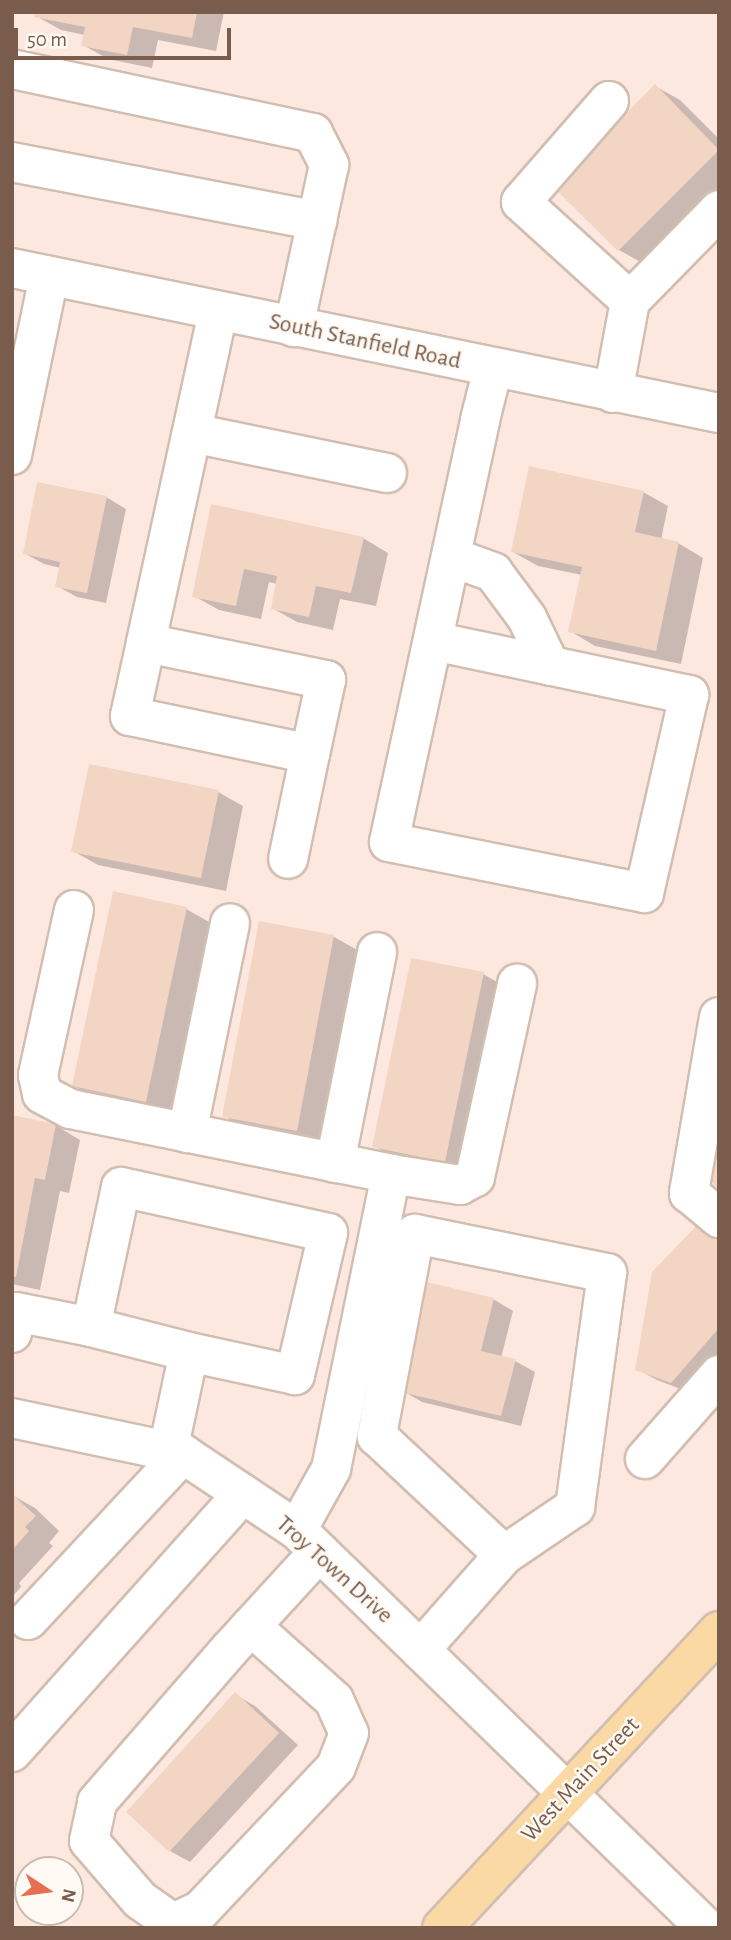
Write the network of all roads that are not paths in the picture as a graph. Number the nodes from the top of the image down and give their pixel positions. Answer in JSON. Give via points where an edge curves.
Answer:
{"nodes":[{"id":1,"x":12,"y":69,"type":"edge"},
{"id":2,"x":610,"y":101,"type":"dead end"},
{"id":3,"x":12,"y":162,"type":"edge"},
{"id":4,"x":719,"y":210,"type":"edge"},
{"id":5,"x":317,"y":221,"type":"junction"},
{"id":6,"x":12,"y":268,"type":"edge"},
{"id":7,"x":49,"y":276,"type":"junction"},
{"id":8,"x":630,"y":301,"type":"junction"},
{"id":9,"x":218,"y":312,"type":"junction"},
{"id":10,"x":294,"y":327,"type":"junction"},
{"id":11,"x":493,"y":368,"type":"junction"},
{"id":12,"x":613,"y":393,"type":"junction"},
{"id":13,"x":719,"y":413,"type":"edge"},
{"id":14,"x":192,"y":433,"type":"junction"},
{"id":15,"x":12,"y":455,"type":"edge"},
{"id":16,"x":387,"y":473,"type":"dead end"},
{"id":17,"x":450,"y":557,"type":"junction"},
{"id":18,"x":433,"y":641,"type":"junction"},
{"id":19,"x":146,"y":643,"type":"junction"},
{"id":20,"x":550,"y":666,"type":"junction"},
{"id":21,"x":310,"y":754,"type":"junction"},
{"id":22,"x":288,"y":859,"type":"dead end"},
{"id":23,"x":74,"y":910,"type":"dead end"},
{"id":24,"x":230,"y":923,"type":"dead end"},
{"id":25,"x":377,"y":952,"type":"dead end"},
{"id":26,"x":516,"y":984,"type":"dead end"},
{"id":27,"x":719,"y":1017,"type":"edge"},
{"id":28,"x":708,"y":1124,"type":"edge"},
{"id":29,"x":187,"y":1133,"type":"junction"},
{"id":30,"x":335,"y":1163,"type":"junction"},
{"id":31,"x":391,"y":1174,"type":"junction"},
{"id":32,"x":719,"y":1218,"type":"edge"},
{"id":33,"x":14,"y":1319,"type":"edge"},
{"id":34,"x":91,"y":1327,"type":"junction"},
{"id":35,"x":189,"y":1352,"type":"junction"},
{"id":36,"x":719,"y":1375,"type":"edge"},
{"id":37,"x":12,"y":1418,"type":"edge"},
{"id":38,"x":175,"y":1452,"type":"junction"},
{"id":39,"x":645,"y":1459,"type":"dead end"},
{"id":40,"x":243,"y":1494,"type":"junction"},
{"id":41,"x":308,"y":1541,"type":"junction"},
{"id":42,"x":504,"y":1555,"type":"junction"},
{"id":43,"x":28,"y":1620,"type":"dead end"},
{"id":44,"x":251,"y":1626,"type":"junction"},
{"id":45,"x":719,"y":1631,"type":"edge"},
{"id":46,"x":420,"y":1650,"type":"junction"},
{"id":47,"x":12,"y":1752,"type":"edge"},
{"id":48,"x":567,"y":1795,"type":"junction"},
{"id":49,"x":442,"y":1928,"type":"edge"},
{"id":50,"x":706,"y":1928,"type":"edge"}],
"edges":[{"from":1,"to":5,"type":"street","via":[[313,133],[329,165]]},
{"from":2,"to":8,"type":"street","via":[[521,202]]},
{"from":3,"to":5,"type":"street"},
{"from":4,"to":8,"type":"street"},
{"from":5,"to":10,"type":"street"},
{"from":6,"to":7,"type":"street","name":"South Stanfield Road"},
{"from":7,"to":9,"type":"street","name":"South Stanfield Road"},
{"from":7,"to":15,"type":"street"},
{"from":8,"to":12,"type":"street"},
{"from":9,"to":10,"type":"street","name":"South Stanfield Road"},
{"from":9,"to":14,"type":"street"},
{"from":10,"to":11,"type":"street","name":"South Stanfield Road"},
{"from":11,"to":12,"type":"street","name":"South Stanfield Road"},
{"from":11,"to":17,"type":"street"},
{"from":12,"to":13,"type":"street","name":"South Stanfield Road"},
{"from":14,"to":16,"type":"street"},
{"from":14,"to":19,"type":"street"},
{"from":17,"to":18,"type":"street"},
{"from":17,"to":20,"type":"street","via":[[493,572],[527,618]]},
{"from":18,"to":20,"type":"street"},
{"from":18,"to":20,"type":"street","via":[[389,842],[644,893],[689,695]]},
{"from":19,"to":21,"type":"street","via":[[130,716]]},
{"from":19,"to":21,"type":"street","via":[[326,680]]},
{"from":21,"to":22,"type":"street"},
{"from":23,"to":29,"type":"street","via":[[38,1075],[42,1094],[70,1109]]},
{"from":24,"to":29,"type":"street"},
{"from":25,"to":30,"type":"street"},
{"from":26,"to":31,"type":"street","via":[[475,1177],[460,1185]]},
{"from":27,"to":28,"type":"street"},
{"from":28,"to":32,"type":"street","via":[[689,1193]]},
{"from":29,"to":30,"type":"street"},
{"from":30,"to":31,"type":"street"},
{"from":31,"to":41,"type":"street","via":[[331,1469]]},
{"from":33,"to":34,"type":"street"},
{"from":34,"to":35,"type":"street"},
{"from":34,"to":35,"type":"street","via":[[121,1186],[328,1233],[295,1375]]},
{"from":35,"to":38,"type":"street"},
{"from":36,"to":39,"type":"street"},
{"from":37,"to":38,"type":"street","name":"Troy Town Drive"},
{"from":38,"to":40,"type":"street","name":"Troy Town Drive"},
{"from":38,"to":43,"type":"street"},
{"from":40,"to":41,"type":"street","name":"Troy Town Drive"},
{"from":40,"to":47,"type":"street"},
{"from":41,"to":44,"type":"street"},
{"from":41,"to":46,"type":"street","name":"Troy Town Drive"},
{"from":42,"to":42,"type":"street","via":[[575,1507],[607,1273],[415,1234],[377,1436]]},
{"from":42,"to":46,"type":"street"},
{"from":44,"to":44,"type":"street","via":[[97,1802],[89,1841],[140,1900],[173,1923],[201,1910],[336,1768],[349,1733],[334,1700]]},
{"from":45,"to":48,"type":"main road","name":"West Main Street"},
{"from":46,"to":48,"type":"street","name":"Troy Town Drive"},
{"from":48,"to":49,"type":"main road","name":"West Main Street"},
{"from":48,"to":50,"type":"street","name":"Troy Town Drive"}]}
